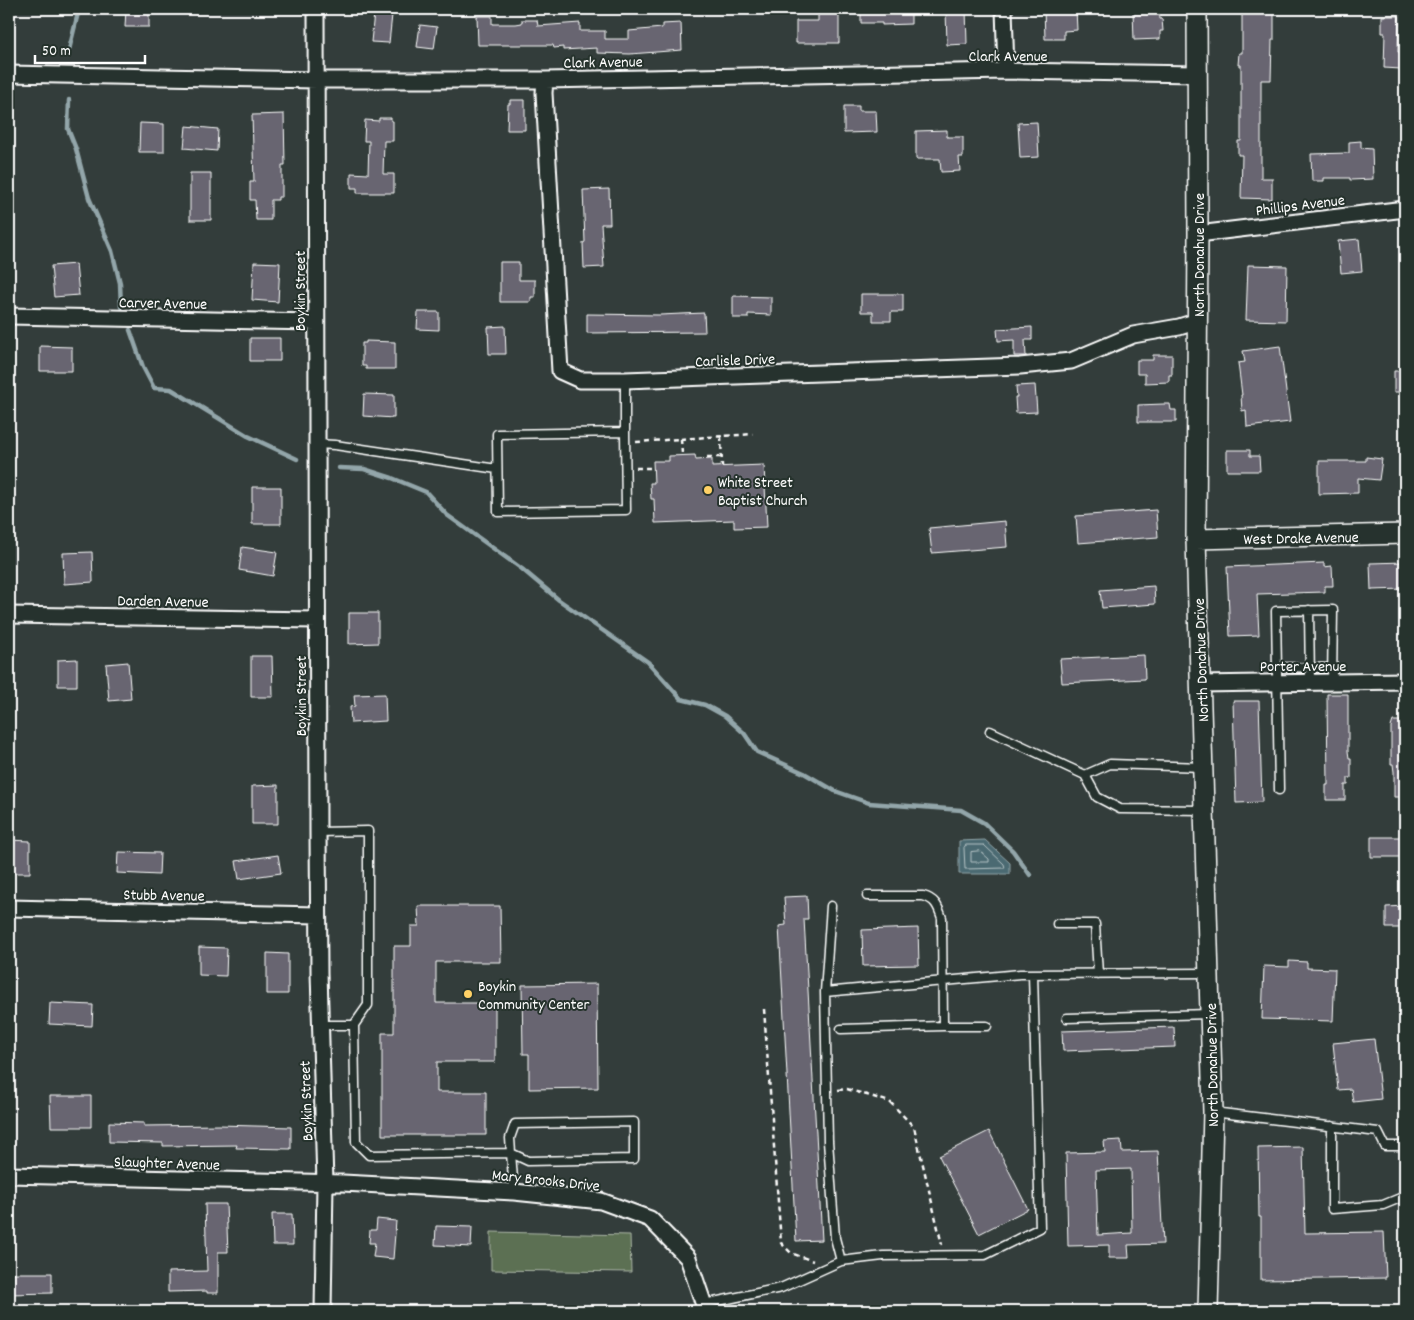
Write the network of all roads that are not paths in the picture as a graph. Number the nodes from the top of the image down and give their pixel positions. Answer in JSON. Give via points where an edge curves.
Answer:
{"nodes":[{"id":1,"x":316,"y":9,"type":"edge"},
{"id":2,"x":1004,"y":9,"type":"edge"},
{"id":3,"x":1196,"y":9,"type":"edge"},
{"id":4,"x":1006,"y":71,"type":"junction"},
{"id":5,"x":9,"y":74,"type":"edge"},
{"id":6,"x":1198,"y":74,"type":"junction"},
{"id":7,"x":317,"y":80,"type":"junction"},
{"id":8,"x":545,"y":80,"type":"junction"},
{"id":9,"x":1405,"y":209,"type":"edge"},
{"id":10,"x":1198,"y":234,"type":"junction"},
{"id":11,"x":9,"y":316,"type":"edge"},
{"id":12,"x":1198,"y":321,"type":"junction"},
{"id":13,"x":316,"y":322,"type":"junction"},
{"id":14,"x":625,"y":380,"type":"junction"},
{"id":15,"x":625,"y":432,"type":"junction"},
{"id":16,"x":316,"y":444,"type":"junction"},
{"id":17,"x":498,"y":469,"type":"junction"},
{"id":18,"x":1405,"y":534,"type":"edge"},
{"id":19,"x":1196,"y":539,"type":"junction"},
{"id":20,"x":1309,"y":610,"type":"junction"},
{"id":21,"x":9,"y":615,"type":"edge"},
{"id":22,"x":317,"y":620,"type":"junction"},
{"id":23,"x":1277,"y":667,"type":"junction"},
{"id":24,"x":1310,"y":675,"type":"junction"},
{"id":25,"x":1332,"y":675,"type":"junction"},
{"id":26,"x":1405,"y":682,"type":"edge"},
{"id":27,"x":1278,"y":683,"type":"junction"},
{"id":28,"x":1200,"y":684,"type":"junction"},
{"id":29,"x":990,"y":731,"type":"dead end"},
{"id":30,"x":1203,"y":767,"type":"junction"},
{"id":31,"x":1084,"y":775,"type":"junction"},
{"id":32,"x":1278,"y":790,"type":"dead end"},
{"id":33,"x":1204,"y":810,"type":"junction"},
{"id":34,"x":318,"y":832,"type":"junction"},
{"id":35,"x":867,"y":896,"type":"dead end"},
{"id":36,"x":831,"y":906,"type":"dead end"},
{"id":37,"x":9,"y":908,"type":"edge"},
{"id":38,"x":318,"y":915,"type":"junction"},
{"id":39,"x":1057,"y":924,"type":"dead end"},
{"id":40,"x":1209,"y":972,"type":"junction"},
{"id":41,"x":1033,"y":974,"type":"junction"},
{"id":42,"x":1098,"y":974,"type":"junction"},
{"id":43,"x":942,"y":981,"type":"junction"},
{"id":44,"x":825,"y":992,"type":"junction"},
{"id":45,"x":1210,"y":1014,"type":"junction"},
{"id":46,"x":1067,"y":1018,"type":"dead end"},
{"id":47,"x":320,"y":1025,"type":"junction"},
{"id":48,"x":354,"y":1025,"type":"junction"},
{"id":49,"x":943,"y":1026,"type":"junction"},
{"id":50,"x":987,"y":1026,"type":"dead end"},
{"id":51,"x":841,"y":1029,"type":"dead end"},
{"id":52,"x":1213,"y":1112,"type":"junction"},
{"id":53,"x":1332,"y":1126,"type":"junction"},
{"id":54,"x":1405,"y":1146,"type":"edge"},
{"id":55,"x":511,"y":1153,"type":"junction"},
{"id":56,"x":9,"y":1175,"type":"edge"},
{"id":57,"x":325,"y":1183,"type":"junction"},
{"id":58,"x":514,"y":1192,"type":"junction"},
{"id":59,"x":1405,"y":1196,"type":"edge"},
{"id":60,"x":841,"y":1261,"type":"junction"},
{"id":61,"x":705,"y":1308,"type":"edge"},
{"id":62,"x":323,"y":1311,"type":"edge"},
{"id":63,"x":1208,"y":1311,"type":"edge"}],
"edges":[{"from":1,"to":7,"type":"street","name":"Boykin Street"},
{"from":2,"to":4,"type":"street"},
{"from":3,"to":6,"type":"street","name":"North Donahue Drive"},
{"from":4,"to":6,"type":"street","name":"Clark Avenue"},
{"from":4,"to":8,"type":"street","name":"Clark Avenue"},
{"from":5,"to":7,"type":"street","name":"Clark Avenue"},
{"from":6,"to":10,"type":"street","name":"North Donahue Drive"},
{"from":7,"to":8,"type":"street","name":"Clark Avenue"},
{"from":7,"to":13,"type":"street","name":"Boykin Street"},
{"from":8,"to":14,"type":"street","name":"Carlisle Drive","via":[[560,371],[580,380]]},
{"from":9,"to":10,"type":"street","name":"Phillips Avenue"},
{"from":10,"to":12,"type":"street","name":"North Donahue Drive"},
{"from":11,"to":13,"type":"street","name":"Carver Avenue"},
{"from":12,"to":14,"type":"street","name":"Carlisle Drive","via":[[1134,335],[1072,361],[1020,366]]},
{"from":12,"to":19,"type":"street","name":"North Donahue Drive"},
{"from":13,"to":16,"type":"street","name":"Boykin Street"},
{"from":14,"to":15,"type":"lane"},
{"from":15,"to":17,"type":"lane","via":[[497,434]]},
{"from":15,"to":17,"type":"lane","via":[[626,510],[498,512]]},
{"from":16,"to":17,"type":"lane"},
{"from":16,"to":22,"type":"street","name":"Boykin Street"},
{"from":18,"to":19,"type":"street","name":"West Drake Avenue"},
{"from":19,"to":28,"type":"street","name":"North Donahue Drive"},
{"from":20,"to":23,"type":"lane","via":[[1276,610]]},
{"from":20,"to":24,"type":"lane"},
{"from":20,"to":25,"type":"lane","via":[[1333,610]]},
{"from":21,"to":22,"type":"street","name":"Darden Avenue"},
{"from":22,"to":34,"type":"street","name":"Boykin Street"},
{"from":23,"to":24,"type":"lane"},
{"from":23,"to":27,"type":"lane"},
{"from":24,"to":25,"type":"street","name":"Porter Avenue"},
{"from":24,"to":27,"type":"street","name":"Porter Avenue"},
{"from":25,"to":26,"type":"street","name":"Porter Avenue"},
{"from":27,"to":28,"type":"street","name":"Porter Avenue"},
{"from":27,"to":32,"type":"lane"},
{"from":28,"to":30,"type":"street","name":"North Donahue Drive"},
{"from":29,"to":31,"type":"lane"},
{"from":30,"to":31,"type":"lane","via":[[1110,764]]},
{"from":30,"to":33,"type":"street","name":"North Donahue Drive"},
{"from":31,"to":33,"type":"lane","via":[[1097,797],[1120,809]]},
{"from":33,"to":40,"type":"street","name":"North Donahue Drive"},
{"from":34,"to":38,"type":"street","name":"Boykin Street"},
{"from":34,"to":48,"type":"lane","via":[[368,832],[368,1005]]},
{"from":35,"to":43,"type":"lane","via":[[923,896],[938,906],[942,918]]},
{"from":36,"to":44,"type":"lane"},
{"from":37,"to":38,"type":"street","name":"Stubb Avenue"},
{"from":38,"to":47,"type":"street","name":"Boykin Street"},
{"from":39,"to":42,"type":"lane","via":[[1095,924]]},
{"from":40,"to":42,"type":"lane"},
{"from":40,"to":45,"type":"street","name":"North Donahue Drive"},
{"from":41,"to":42,"type":"lane"},
{"from":41,"to":43,"type":"lane"},
{"from":41,"to":60,"type":"lane","via":[[1040,1228],[985,1255],[883,1256]]},
{"from":43,"to":44,"type":"lane"},
{"from":43,"to":49,"type":"lane"},
{"from":44,"to":60,"type":"lane","via":[[828,1141],[835,1238]]},
{"from":45,"to":46,"type":"lane"},
{"from":45,"to":52,"type":"street","name":"North Donahue Drive"},
{"from":47,"to":48,"type":"lane"},
{"from":47,"to":57,"type":"street","name":"Boykin Street"},
{"from":48,"to":55,"type":"lane","via":[[356,1142],[369,1155]]},
{"from":49,"to":50,"type":"lane"},
{"from":49,"to":51,"type":"lane"},
{"from":52,"to":53,"type":"lane"},
{"from":52,"to":63,"type":"street","name":"North Donahue Drive"},
{"from":53,"to":54,"type":"lane","via":[[1378,1132],[1385,1146]]},
{"from":53,"to":59,"type":"lane","via":[[1332,1209],[1383,1205]]},
{"from":55,"to":55,"type":"lane","via":[[510,1138],[515,1124],[634,1122],[634,1159],[528,1161]]},
{"from":55,"to":58,"type":"lane"},
{"from":56,"to":57,"type":"street","name":"Slaughter Avenue"},
{"from":57,"to":58,"type":"street","name":"Mary Brooks Drive"},
{"from":57,"to":62,"type":"street","name":"Boykin Street"},
{"from":58,"to":61,"type":"street","name":"Mary Brooks Drive","via":[[601,1201],[650,1219],[688,1258]]},
{"from":60,"to":61,"type":"lane","via":[[781,1288]]}]}
